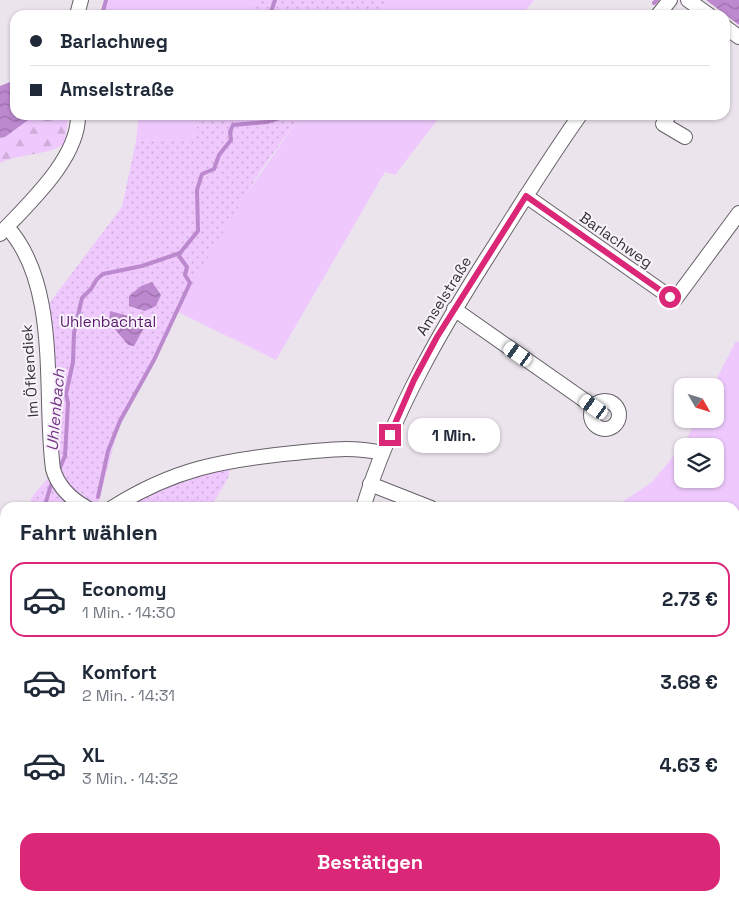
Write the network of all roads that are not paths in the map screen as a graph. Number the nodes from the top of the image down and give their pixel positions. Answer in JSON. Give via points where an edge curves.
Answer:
{"nodes":[{"id":1,"x":670,"y":0,"type":"edge"},
{"id":2,"x":688,"y":0,"type":"edge"},
{"id":3,"x":662,"y":10,"type":"edge"},
{"id":4,"x":702,"y":10,"type":"edge"},
{"id":5,"x":77,"y":120,"type":"edge"},
{"id":6,"x":577,"y":120,"type":"edge"},
{"id":7,"x":666,"y":120,"type":"edge"},
{"id":8,"x":685,"y":137,"type":"dead end"},
{"id":9,"x":526,"y":196,"type":"junction"},
{"id":10,"x":739,"y":213,"type":"edge"},
{"id":11,"x":3,"y":230,"type":"edge"},
{"id":12,"x":454,"y":308,"type":"junction"},
{"id":13,"x":594,"y":407,"type":"dead end"},
{"id":14,"x":382,"y":453,"type":"junction"},
{"id":15,"x":370,"y":484,"type":"junction"},
{"id":16,"x":78,"y":502,"type":"edge"},
{"id":17,"x":121,"y":502,"type":"edge"},
{"id":18,"x":365,"y":502,"type":"edge"},
{"id":19,"x":416,"y":502,"type":"edge"}],
"edges":[{"from":1,"to":3,"type":"street"},
{"from":2,"to":4,"type":"street"},
{"from":5,"to":11,"type":"street","via":[[74,138],[60,167]]},
{"from":6,"to":9,"type":"street","name":"Amselstraße"},
{"from":7,"to":8,"type":"street","via":[[663,124]]},
{"from":9,"to":10,"type":"street","name":"Barlachweg","via":[[670,297],[676,298]]},
{"from":9,"to":12,"type":"street","name":"Amselstraße"},
{"from":11,"to":16,"type":"street","name":"Im Öfkendiek","via":[[23,252],[31,271],[44,322],[53,469],[62,488]]},
{"from":12,"to":13,"type":"street"},
{"from":12,"to":14,"type":"street","name":"Amselstraße","via":[[414,380]]},
{"from":14,"to":15,"type":"street","name":"Amselstraße"},
{"from":14,"to":17,"type":"street","via":[[364,449],[330,449],[206,466],[141,489]]},
{"from":15,"to":18,"type":"street","name":"Amselstraße"},
{"from":15,"to":19,"type":"street"}]}
